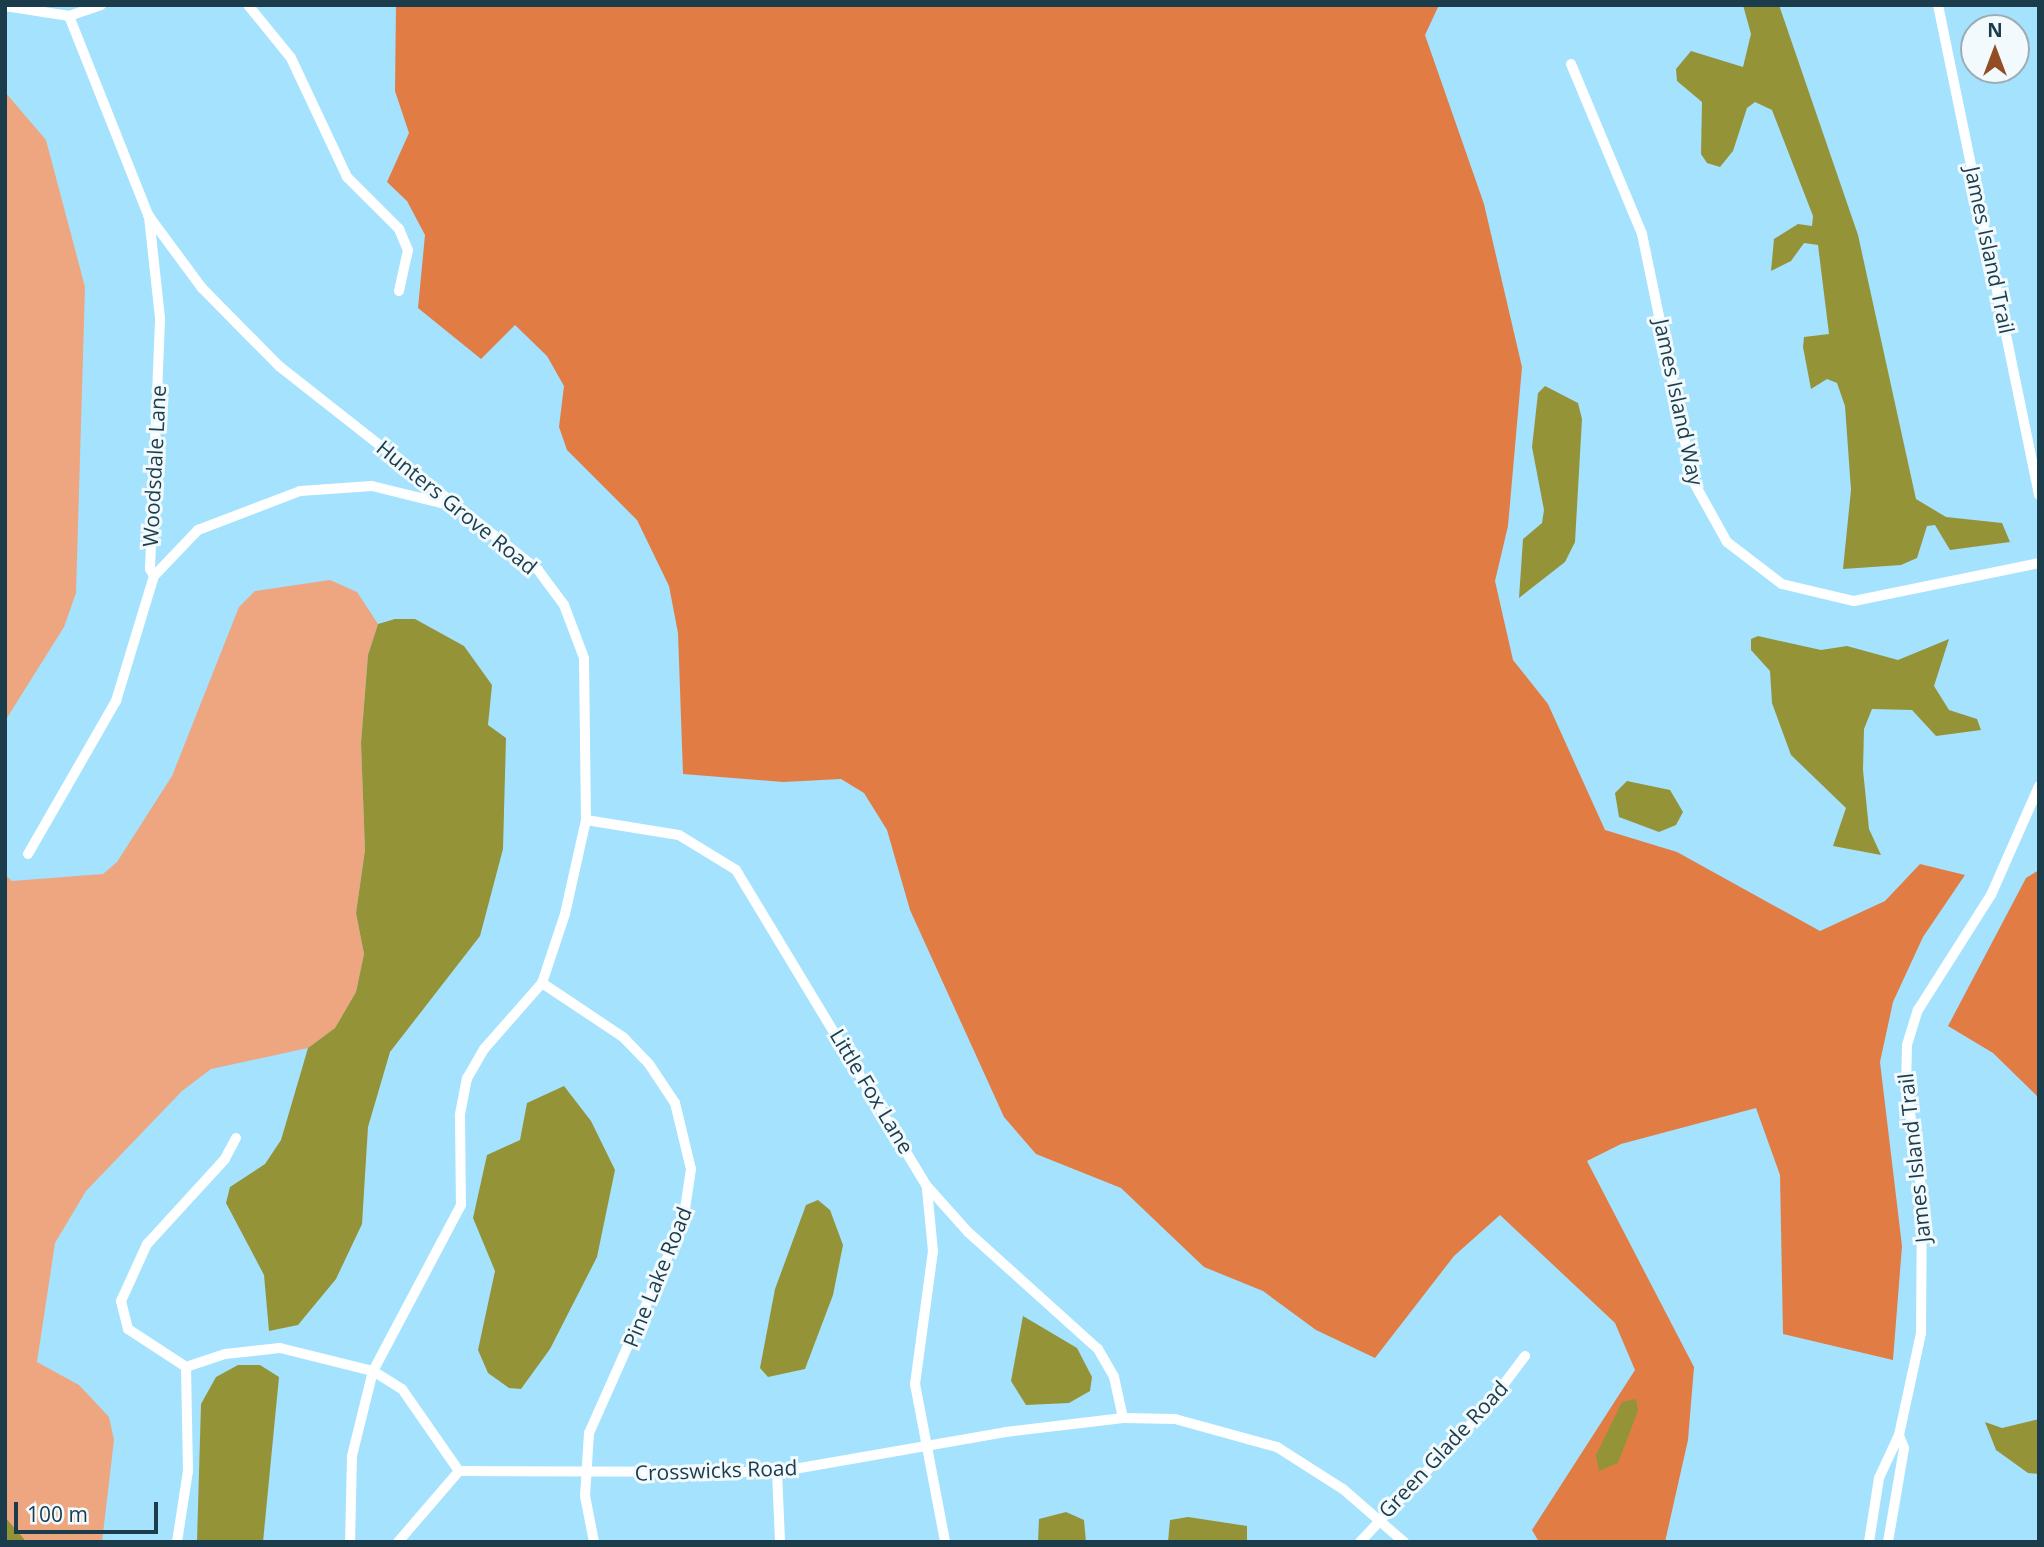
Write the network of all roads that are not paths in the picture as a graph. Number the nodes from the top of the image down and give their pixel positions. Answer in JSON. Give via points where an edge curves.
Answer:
{"nodes":[{"id":1,"x":101,"y":5,"type":"edge"},
{"id":2,"x":248,"y":5,"type":"edge"},
{"id":3,"x":1938,"y":5,"type":"edge"},
{"id":4,"x":5,"y":6,"type":"edge"},
{"id":5,"x":69,"y":16,"type":"junction"},
{"id":6,"x":1571,"y":64,"type":"dead end"},
{"id":7,"x":148,"y":215,"type":"junction"},
{"id":8,"x":399,"y":291,"type":"dead end"},
{"id":9,"x":2039,"y":495,"type":"edge"},
{"id":10,"x":450,"y":505,"type":"junction"},
{"id":11,"x":2039,"y":564,"type":"edge"},
{"id":12,"x":154,"y":576,"type":"junction"},
{"id":13,"x":2039,"y":786,"type":"edge"},
{"id":14,"x":586,"y":820,"type":"junction"},
{"id":15,"x":28,"y":854,"type":"dead end"},
{"id":16,"x":542,"y":984,"type":"junction"},
{"id":17,"x":236,"y":1138,"type":"dead end"},
{"id":18,"x":926,"y":1185,"type":"junction"},
{"id":19,"x":1525,"y":1356,"type":"dead end"},
{"id":20,"x":186,"y":1367,"type":"junction"},
{"id":21,"x":373,"y":1371,"type":"junction"},
{"id":22,"x":1123,"y":1418,"type":"junction"},
{"id":23,"x":1899,"y":1435,"type":"junction"},
{"id":24,"x":926,"y":1446,"type":"junction"},
{"id":25,"x":458,"y":1471,"type":"junction"},
{"id":26,"x":777,"y":1472,"type":"junction"},
{"id":27,"x":585,"y":1473,"type":"junction"},
{"id":28,"x":1378,"y":1520,"type":"junction"},
{"id":29,"x":177,"y":1542,"type":"edge"},
{"id":30,"x":350,"y":1542,"type":"edge"},
{"id":31,"x":398,"y":1542,"type":"edge"},
{"id":32,"x":594,"y":1542,"type":"edge"},
{"id":33,"x":780,"y":1542,"type":"edge"},
{"id":34,"x":945,"y":1542,"type":"edge"},
{"id":35,"x":1360,"y":1542,"type":"edge"},
{"id":36,"x":1404,"y":1542,"type":"edge"},
{"id":37,"x":1869,"y":1542,"type":"edge"},
{"id":38,"x":1888,"y":1542,"type":"edge"}],
"edges":[{"from":1,"to":5,"type":"street"},
{"from":2,"to":8,"type":"street","via":[[291,58],[347,177],[399,229],[408,250]]},
{"from":3,"to":9,"type":"street","name":"James Island Trail"},
{"from":4,"to":5,"type":"street"},
{"from":5,"to":7,"type":"street","name":"Hunters Grove Road"},
{"from":6,"to":11,"type":"street","name":"James Island Way","via":[[1651,263],[1693,481],[1735,551],[1782,584],[1854,601]]},
{"from":7,"to":10,"type":"street","name":"Hunters Grove Road","via":[[250,341],[429,481]]},
{"from":7,"to":12,"type":"street","name":"Woodsdale Lane","via":[[160,318]]},
{"from":10,"to":12,"type":"street","via":[[372,486],[300,491],[198,530]]},
{"from":10,"to":14,"type":"street","name":"Hunters Grove Road","via":[[538,570],[579,639],[589,688]]},
{"from":12,"to":15,"type":"street","name":"Woodsdale Lane","via":[[116,701]]},
{"from":13,"to":23,"type":"street","name":"James Island Trail","via":[[1992,895],[1918,1010],[1907,1045],[1924,1278],[1918,1356]]},
{"from":14,"to":16,"type":"street","name":"Hunters Grove Road"},
{"from":14,"to":18,"type":"street","name":"Little Fox Lane","via":[[679,835],[736,870]]},
{"from":16,"to":21,"type":"street","name":"Hunters Grove Road","via":[[484,1049],[467,1078],[461,1205]]},
{"from":16,"to":27,"type":"street","name":"Pine Lake Road","via":[[623,1037],[649,1064],[676,1103],[691,1169],[683,1222],[593,1422]]},
{"from":17,"to":20,"type":"street","via":[[225,1159],[148,1244],[121,1301],[128,1329]]},
{"from":18,"to":22,"type":"street","name":"Little Fox Lane","via":[[1098,1349],[1114,1377]]},
{"from":18,"to":24,"type":"street","via":[[933,1251],[915,1377]]},
{"from":19,"to":28,"type":"street","name":"Green Glade Road","via":[[1486,1408]]},
{"from":20,"to":21,"type":"street","via":[[225,1353],[280,1348]]},
{"from":20,"to":29,"type":"street","via":[[188,1471]]},
{"from":21,"to":25,"type":"street","via":[[410,1399]]},
{"from":21,"to":30,"type":"street","name":"Hunters Grove Road","via":[[352,1456]]},
{"from":22,"to":24,"type":"street","name":"Crosswicks Road"},
{"from":22,"to":28,"type":"street","name":"Crosswicks Road","via":[[1208,1424],[1278,1447]]},
{"from":23,"to":37,"type":"street","name":"James Island Trail","via":[[1879,1478]]},
{"from":23,"to":38,"type":"street","name":"James Island Trail","via":[[1904,1448]]},
{"from":24,"to":26,"type":"street","name":"Crosswicks Road"},
{"from":24,"to":34,"type":"street"},
{"from":25,"to":27,"type":"street","name":"Crosswicks Road"},
{"from":25,"to":31,"type":"street"},
{"from":26,"to":27,"type":"street","name":"Crosswicks Road"},
{"from":26,"to":33,"type":"street"},
{"from":27,"to":32,"type":"street","name":"Pine Lake Road"},
{"from":28,"to":35,"type":"street","name":"Green Glade Road"},
{"from":28,"to":36,"type":"street","name":"Crosswicks Road"}]}
